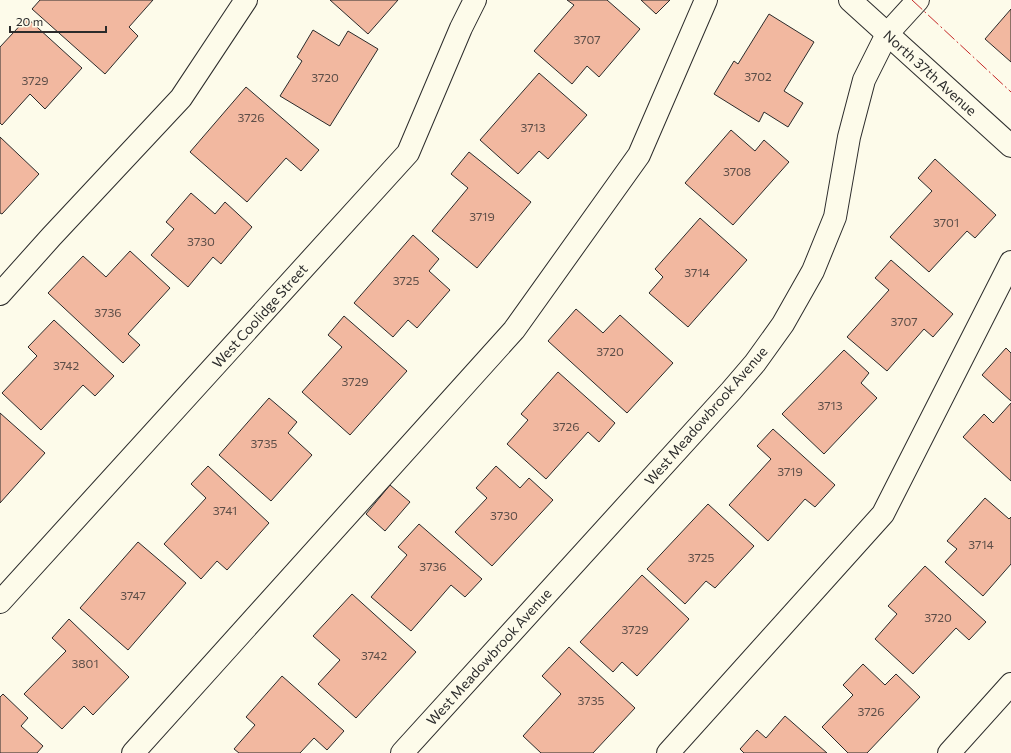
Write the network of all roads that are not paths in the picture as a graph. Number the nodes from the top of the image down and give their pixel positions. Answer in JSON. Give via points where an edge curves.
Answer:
{"nodes":[{"id":1,"x":246,"y":0,"type":"edge"},
{"id":2,"x":475,"y":0,"type":"edge"},
{"id":3,"x":706,"y":0,"type":"edge"},
{"id":4,"x":850,"y":0,"type":"edge"},
{"id":5,"x":918,"y":0,"type":"edge"},
{"id":6,"x":887,"y":34,"type":"junction"},
{"id":7,"x":1011,"y":146,"type":"edge"},
{"id":8,"x":1011,"y":262,"type":"edge"},
{"id":9,"x":0,"y":294,"type":"edge"},
{"id":10,"x":0,"y":602,"type":"edge"},
{"id":11,"x":1011,"y":684,"type":"edge"},
{"id":12,"x":133,"y":753,"type":"edge"},
{"id":13,"x":402,"y":753,"type":"edge"},
{"id":14,"x":668,"y":753,"type":"edge"},
{"id":15,"x":949,"y":753,"type":"edge"}],
"edges":[{"from":1,"to":9,"type":"street","via":[[181,98]]},
{"from":2,"to":10,"type":"street","name":"West Coolidge Street","via":[[408,153]]},
{"from":3,"to":12,"type":"street","via":[[639,155],[514,330]]},
{"from":4,"to":6,"type":"street","name":"North 37th Avenue"},
{"from":5,"to":6,"type":"street","name":"West Meadowbrook Avenue"},
{"from":6,"to":7,"type":"street","name":"North 37th Avenue"},
{"from":6,"to":13,"type":"street","name":"West Meadowbrook Avenue","via":[[864,80],[849,137],[835,217],[813,271],[784,324],[731,391]]},
{"from":8,"to":14,"type":"street","via":[[883,514]]},
{"from":11,"to":15,"type":"street"}]}
